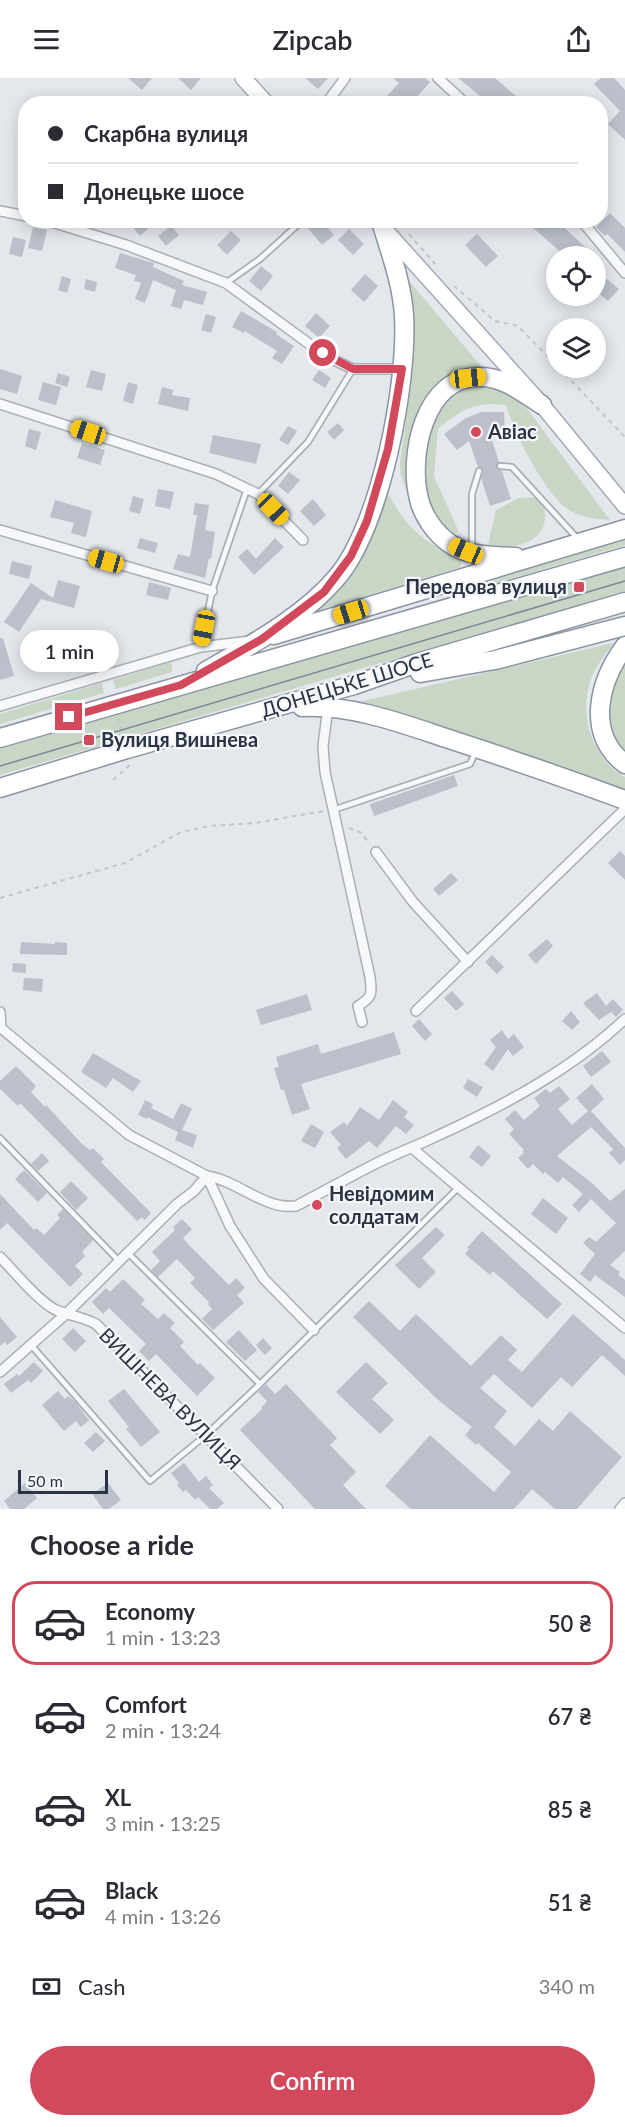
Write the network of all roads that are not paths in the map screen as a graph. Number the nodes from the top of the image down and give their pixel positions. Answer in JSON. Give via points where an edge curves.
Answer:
{"nodes":[{"id":1,"x":243,"y":78,"type":"edge"},
{"id":2,"x":345,"y":78,"type":"edge"},
{"id":3,"x":438,"y":78,"type":"edge"},
{"id":4,"x":260,"y":96,"type":"edge"},
{"id":5,"x":332,"y":96,"type":"edge"},
{"id":6,"x":457,"y":96,"type":"edge"},
{"id":7,"x":0,"y":211,"type":"edge"},
{"id":8,"x":18,"y":214,"type":"edge"},
{"id":9,"x":71,"y":228,"type":"edge"},
{"id":10,"x":294,"y":228,"type":"edge"},
{"id":11,"x":381,"y":228,"type":"edge"},
{"id":12,"x":383,"y":228,"type":"edge"},
{"id":13,"x":588,"y":228,"type":"edge"},
{"id":14,"x":625,"y":273,"type":"edge"},
{"id":15,"x":226,"y":283,"type":"junction"},
{"id":16,"x":353,"y":369,"type":"junction"},
{"id":17,"x":402,"y":369,"type":"junction"},
{"id":18,"x":0,"y":404,"type":"edge"},
{"id":19,"x":542,"y":405,"type":"junction"},
{"id":20,"x":500,"y":466,"type":"dead end"},
{"id":21,"x":479,"y":471,"type":"dead end"},
{"id":22,"x":248,"y":488,"type":"junction"},
{"id":23,"x":258,"y":494,"type":"junction"},
{"id":24,"x":625,"y":506,"type":"edge"},
{"id":25,"x":625,"y":529,"type":"edge"},
{"id":26,"x":0,"y":530,"type":"edge"},
{"id":27,"x":303,"y":540,"type":"dead end"},
{"id":28,"x":581,"y":542,"type":"junction"},
{"id":29,"x":472,"y":553,"type":"junction"},
{"id":30,"x":625,"y":557,"type":"edge"},
{"id":31,"x":527,"y":558,"type":"junction"},
{"id":32,"x":212,"y":591,"type":"junction"},
{"id":33,"x":625,"y":602,"type":"edge"},
{"id":34,"x":405,"y":621,"type":"junction"},
{"id":35,"x":306,"y":625,"type":"junction"},
{"id":36,"x":625,"y":626,"type":"edge"},
{"id":37,"x":262,"y":639,"type":"junction"},
{"id":38,"x":625,"y":646,"type":"edge"},
{"id":39,"x":201,"y":647,"type":"junction"},
{"id":40,"x":181,"y":685,"type":"junction"},
{"id":41,"x":354,"y":685,"type":"junction"},
{"id":42,"x":0,"y":706,"type":"edge"},
{"id":43,"x":328,"y":706,"type":"junction"},
{"id":44,"x":273,"y":708,"type":"junction"},
{"id":45,"x":0,"y":738,"type":"edge"},
{"id":46,"x":477,"y":748,"type":"junction"},
{"id":47,"x":625,"y":764,"type":"edge"},
{"id":48,"x":0,"y":788,"type":"edge"},
{"id":49,"x":625,"y":807,"type":"edge"},
{"id":50,"x":333,"y":810,"type":"junction"},
{"id":51,"x":376,"y":852,"type":"road end"},
{"id":52,"x":468,"y":962,"type":"junction"},
{"id":53,"x":417,"y":1011,"type":"dead end"},
{"id":54,"x":0,"y":1012,"type":"edge"},
{"id":55,"x":625,"y":1019,"type":"edge"},
{"id":56,"x":362,"y":1022,"type":"dead end"},
{"id":57,"x":1,"y":1027,"type":"edge"},
{"id":58,"x":0,"y":1138,"type":"edge"},
{"id":59,"x":412,"y":1148,"type":"junction"},
{"id":60,"x":207,"y":1176,"type":"junction"},
{"id":61,"x":458,"y":1188,"type":"junction"},
{"id":62,"x":127,"y":1253,"type":"junction"},
{"id":63,"x":0,"y":1257,"type":"edge"},
{"id":64,"x":119,"y":1261,"type":"junction"},
{"id":65,"x":67,"y":1313,"type":"junction"},
{"id":66,"x":625,"y":1314,"type":"edge"},
{"id":67,"x":616,"y":1321,"type":"junction"},
{"id":68,"x":625,"y":1328,"type":"edge"},
{"id":69,"x":314,"y":1330,"type":"junction"},
{"id":70,"x":31,"y":1345,"type":"junction"},
{"id":71,"x":0,"y":1372,"type":"edge"},
{"id":72,"x":260,"y":1384,"type":"junction"},
{"id":73,"x":206,"y":1435,"type":"junction"},
{"id":74,"x":625,"y":1503,"type":"edge"},
{"id":75,"x":278,"y":1509,"type":"edge"},
{"id":76,"x":620,"y":1509,"type":"edge"}],
"edges":[{"from":1,"to":4,"type":"main road"},
{"from":2,"to":5,"type":"street"},
{"from":3,"to":6,"type":"street"},
{"from":7,"to":8,"type":"street"},
{"from":9,"to":15,"type":"street"},
{"from":10,"to":15,"type":"lane"},
{"from":11,"to":17,"type":"highway","via":[[395,266],[402,300]]},
{"from":12,"to":19,"type":"main road"},
{"from":13,"to":14,"type":"street"},
{"from":15,"to":16,"type":"street","via":[[312,346]]},
{"from":16,"to":17,"type":"street"},
{"from":16,"to":23,"type":"lane","via":[[308,442]]},
{"from":17,"to":37,"type":"highway","via":[[388,449],[372,509],[355,548],[324,592]]},
{"from":18,"to":22,"type":"street"},
{"from":19,"to":24,"type":"main road"},
{"from":19,"to":29,"type":"highway","via":[[508,384],[480,376],[451,385],[436,399],[426,417],[415,469],[419,501],[438,533],[450,544]]},
{"from":20,"to":28,"type":"lane","via":[[512,467]]},
{"from":21,"to":29,"type":"lane","via":[[472,494]]},
{"from":22,"to":23,"type":"street"},
{"from":22,"to":32,"type":"lane"},
{"from":23,"to":27,"type":"street"},
{"from":25,"to":28,"type":"highway"},
{"from":26,"to":32,"type":"street"},
{"from":28,"to":31,"type":"highway"},
{"from":29,"to":31,"type":"highway"},
{"from":30,"to":34,"type":"highway"},
{"from":31,"to":35,"type":"highway"},
{"from":32,"to":39,"type":"lane"},
{"from":33,"to":41,"type":"highway","name":"ДОНЕЦЬКЕ ШОСЕ"},
{"from":34,"to":35,"type":"highway"},
{"from":34,"to":40,"type":"highway"},
{"from":35,"to":37,"type":"highway"},
{"from":36,"to":41,"type":"highway","via":[[495,660]]},
{"from":37,"to":39,"type":"street"},
{"from":37,"to":40,"type":"highway"},
{"from":38,"to":47,"type":"highway","via":[[609,672],[599,712],[611,751]]},
{"from":39,"to":42,"type":"street"},
{"from":40,"to":45,"type":"highway"},
{"from":41,"to":44,"type":"highway","name":"ДОНЕЦЬКЕ ШОСЕ"},
{"from":43,"to":44,"type":"highway"},
{"from":43,"to":46,"type":"highway","via":[[374,714]]},
{"from":43,"to":50,"type":"street","via":[[324,763]]},
{"from":44,"to":48,"type":"highway","name":"ДОНЕЦЬКЕ ШОСЕ"},
{"from":46,"to":49,"type":"highway"},
{"from":46,"to":50,"type":"lane","via":[[470,764]]},
{"from":49,"to":52,"type":"street"},
{"from":50,"to":56,"type":"street","via":[[370,977],[372,992],[358,1006]]},
{"from":51,"to":52,"type":"street","via":[[413,902]]},
{"from":52,"to":53,"type":"street"},
{"from":54,"to":57,"type":"street"},
{"from":55,"to":59,"type":"street","via":[[573,1062]]},
{"from":57,"to":60,"type":"street","via":[[129,1135]]},
{"from":58,"to":64,"type":"lane"},
{"from":59,"to":60,"type":"street","via":[[296,1206],[283,1208],[236,1184]]},
{"from":59,"to":61,"type":"street"},
{"from":60,"to":62,"type":"street"},
{"from":60,"to":69,"type":"street","via":[[230,1226],[264,1279]]},
{"from":61,"to":67,"type":"street"},
{"from":61,"to":69,"type":"lane"},
{"from":62,"to":64,"type":"street"},
{"from":62,"to":72,"type":"lane"},
{"from":63,"to":65,"type":"street","name":"ВИШНЕВА ВУЛИЦЯ","via":[[43,1301]]},
{"from":64,"to":65,"type":"street"},
{"from":65,"to":70,"type":"street"},
{"from":65,"to":73,"type":"street","name":"ВИШНЕВА ВУЛИЦЯ","via":[[96,1324]]},
{"from":66,"to":67,"type":"street"},
{"from":67,"to":68,"type":"street"},
{"from":69,"to":72,"type":"lane"},
{"from":70,"to":71,"type":"street"},
{"from":70,"to":73,"type":"lane","via":[[150,1480]]},
{"from":72,"to":73,"type":"lane"},
{"from":73,"to":75,"type":"street","name":"ВИШНЕВА ВУЛИЦЯ"},
{"from":74,"to":76,"type":"street"}]}
